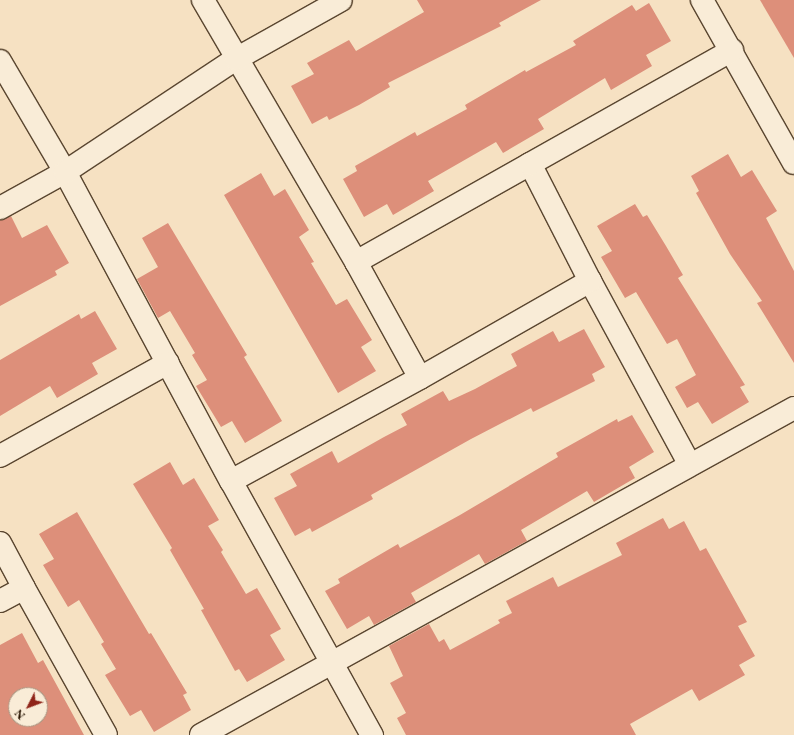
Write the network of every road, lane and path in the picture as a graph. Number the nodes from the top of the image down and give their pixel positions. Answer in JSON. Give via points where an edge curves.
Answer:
{"nodes":[{"id":1,"x":203,"y":0,"type":"edge"},
{"id":2,"x":341,"y":0,"type":"edge"},
{"id":3,"x":702,"y":0,"type":"edge"},
{"id":4,"x":732,"y":50,"type":"junction"},
{"id":5,"x":236,"y":59,"type":"junction"},
{"id":6,"x":0,"y":61,"type":"edge"},
{"id":7,"x":794,"y":163,"type":"edge"},
{"id":8,"x":530,"y":164,"type":"junction"},
{"id":9,"x":65,"y":172,"type":"junction"},
{"id":10,"x":0,"y":208,"type":"edge"},
{"id":11,"x":356,"y":262,"type":"junction"},
{"id":12,"x":590,"y":281,"type":"junction"},
{"id":13,"x":168,"y":363,"type":"junction"},
{"id":14,"x":420,"y":378,"type":"junction"},
{"id":15,"x":794,"y":408,"type":"edge"},
{"id":16,"x":0,"y":456,"type":"edge"},
{"id":17,"x":690,"y":465,"type":"junction"},
{"id":18,"x":231,"y":481,"type":"junction"},
{"id":19,"x":0,"y":543,"type":"edge"},
{"id":20,"x":24,"y":588,"type":"junction"},
{"id":21,"x":0,"y":601,"type":"edge"},
{"id":22,"x":331,"y":664,"type":"junction"},
{"id":23,"x":106,"y":735,"type":"edge"},
{"id":24,"x":201,"y":735,"type":"edge"},
{"id":25,"x":372,"y":735,"type":"edge"}],
"edges":[{"from":1,"to":5,"type":"street"},
{"from":2,"to":5,"type":"street"},
{"from":3,"to":4,"type":"street"},
{"from":4,"to":7,"type":"street"},
{"from":4,"to":8,"type":"street"},
{"from":5,"to":9,"type":"street"},
{"from":5,"to":11,"type":"street"},
{"from":6,"to":9,"type":"street"},
{"from":8,"to":11,"type":"street"},
{"from":8,"to":12,"type":"street"},
{"from":9,"to":10,"type":"street"},
{"from":9,"to":13,"type":"street"},
{"from":11,"to":14,"type":"street"},
{"from":12,"to":14,"type":"street"},
{"from":12,"to":17,"type":"street"},
{"from":13,"to":16,"type":"street"},
{"from":13,"to":18,"type":"street"},
{"from":14,"to":18,"type":"street"},
{"from":15,"to":17,"type":"street"},
{"from":17,"to":22,"type":"street"},
{"from":18,"to":22,"type":"street"},
{"from":19,"to":20,"type":"street"},
{"from":20,"to":21,"type":"street"},
{"from":20,"to":23,"type":"street"},
{"from":22,"to":24,"type":"street"},
{"from":22,"to":25,"type":"street"}]}
